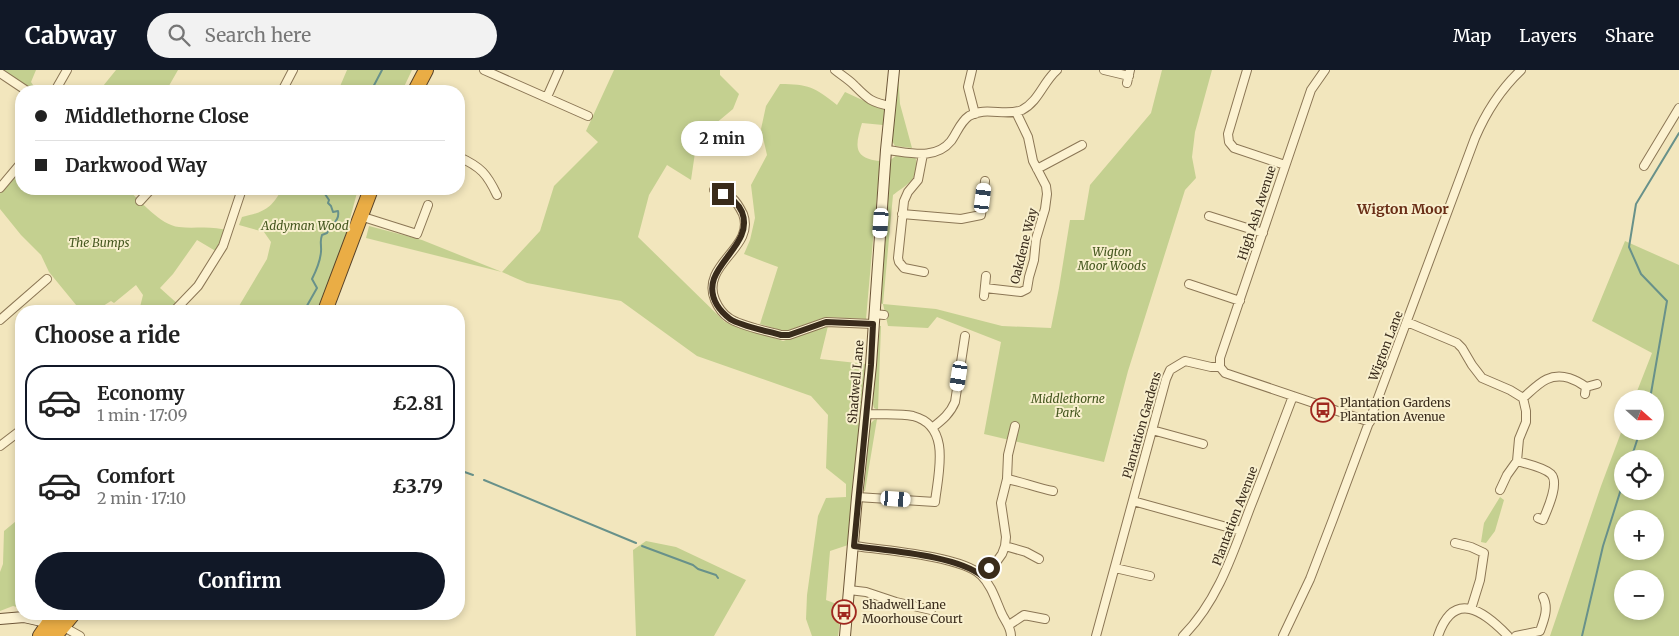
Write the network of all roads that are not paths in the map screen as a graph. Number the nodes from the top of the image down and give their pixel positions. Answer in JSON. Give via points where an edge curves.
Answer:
{"nodes":[{"id":1,"x":67,"y":70,"type":"edge"},
{"id":2,"x":293,"y":70,"type":"edge"},
{"id":3,"x":426,"y":70,"type":"edge"},
{"id":4,"x":484,"y":70,"type":"edge"},
{"id":5,"x":558,"y":70,"type":"edge"},
{"id":6,"x":835,"y":70,"type":"edge"},
{"id":7,"x":894,"y":70,"type":"edge"},
{"id":8,"x":972,"y":70,"type":"edge"},
{"id":9,"x":1057,"y":70,"type":"edge"},
{"id":10,"x":1104,"y":70,"type":"edge"},
{"id":11,"x":1247,"y":70,"type":"edge"},
{"id":12,"x":1325,"y":70,"type":"edge"},
{"id":13,"x":1521,"y":70,"type":"edge"},
{"id":14,"x":0,"y":73,"type":"edge"},
{"id":15,"x":1129,"y":76,"type":"edge"},
{"id":16,"x":18,"y":85,"type":"edge"},
{"id":17,"x":58,"y":85,"type":"edge"},
{"id":18,"x":285,"y":85,"type":"edge"},
{"id":19,"x":418,"y":85,"type":"edge"},
{"id":20,"x":547,"y":97,"type":"junction"},
{"id":21,"x":891,"y":106,"type":"junction"},
{"id":22,"x":1679,"y":108,"type":"edge"},
{"id":23,"x":1016,"y":112,"type":"junction"},
{"id":24,"x":975,"y":114,"type":"junction"},
{"id":25,"x":588,"y":116,"type":"dead end"},
{"id":26,"x":1082,"y":146,"type":"dead end"},
{"id":27,"x":886,"y":150,"type":"junction"},
{"id":28,"x":923,"y":154,"type":"junction"},
{"id":29,"x":465,"y":160,"type":"edge"},
{"id":30,"x":1285,"y":165,"type":"junction"},
{"id":31,"x":1644,"y":166,"type":"dead end"},
{"id":32,"x":1037,"y":169,"type":"junction"},
{"id":33,"x":15,"y":170,"type":"edge"},
{"id":34,"x":985,"y":181,"type":"dead end"},
{"id":35,"x":1,"y":186,"type":"edge"},
{"id":36,"x":714,"y":190,"type":"dead end"},
{"id":37,"x":145,"y":195,"type":"edge"},
{"id":38,"x":240,"y":195,"type":"edge"},
{"id":39,"x":369,"y":195,"type":"edge"},
{"id":40,"x":497,"y":195,"type":"dead end"},
{"id":41,"x":140,"y":201,"type":"dead end"},
{"id":42,"x":428,"y":205,"type":"dead end"},
{"id":43,"x":902,"y":214,"type":"junction"},
{"id":44,"x":360,"y":216,"type":"junction"},
{"id":45,"x":1209,"y":216,"type":"dead end"},
{"id":46,"x":1263,"y":233,"type":"junction"},
{"id":47,"x":924,"y":272,"type":"dead end"},
{"id":48,"x":986,"y":276,"type":"dead end"},
{"id":49,"x":47,"y":279,"type":"dead end"},
{"id":50,"x":1189,"y":284,"type":"dead end"},
{"id":51,"x":1240,"y":301,"type":"junction"},
{"id":52,"x":17,"y":305,"type":"edge"},
{"id":53,"x":180,"y":305,"type":"edge"},
{"id":54,"x":327,"y":305,"type":"edge"},
{"id":55,"x":15,"y":307,"type":"edge"},
{"id":56,"x":877,"y":318,"type":"junction"},
{"id":57,"x":0,"y":320,"type":"edge"},
{"id":58,"x":1407,"y":322,"type":"junction"},
{"id":59,"x":966,"y":336,"type":"dead end"},
{"id":60,"x":1220,"y":366,"type":"junction"},
{"id":61,"x":1598,"y":384,"type":"dead end"},
{"id":62,"x":1293,"y":396,"type":"junction"},
{"id":63,"x":1523,"y":398,"type":"junction"},
{"id":64,"x":866,"y":414,"type":"junction"},
{"id":65,"x":1370,"y":422,"type":"junction"},
{"id":66,"x":1015,"y":426,"type":"dead end"},
{"id":67,"x":932,"y":428,"type":"junction"},
{"id":68,"x":1152,"y":430,"type":"junction"},
{"id":69,"x":15,"y":435,"type":"edge"},
{"id":70,"x":1204,"y":444,"type":"dead end"},
{"id":71,"x":0,"y":446,"type":"edge"},
{"id":72,"x":1517,"y":461,"type":"junction"},
{"id":73,"x":1007,"y":479,"type":"junction"},
{"id":74,"x":1500,"y":490,"type":"dead end"},
{"id":75,"x":1053,"y":491,"type":"dead end"},
{"id":76,"x":857,"y":497,"type":"junction"},
{"id":77,"x":1133,"y":501,"type":"junction"},
{"id":78,"x":1538,"y":518,"type":"dead end"},
{"id":79,"x":1241,"y":531,"type":"junction"},
{"id":80,"x":1455,"y":543,"type":"dead end"},
{"id":81,"x":854,"y":546,"type":"junction"},
{"id":82,"x":1005,"y":546,"type":"junction"},
{"id":83,"x":1039,"y":559,"type":"dead end"},
{"id":84,"x":1115,"y":568,"type":"junction"},
{"id":85,"x":982,"y":576,"type":"junction"},
{"id":86,"x":1150,"y":576,"type":"dead end"},
{"id":87,"x":849,"y":590,"type":"junction"},
{"id":88,"x":1543,"y":597,"type":"dead end"},
{"id":89,"x":931,"y":610,"type":"dead end"},
{"id":90,"x":1472,"y":610,"type":"junction"},
{"id":91,"x":15,"y":617,"type":"edge"},
{"id":92,"x":1044,"y":618,"type":"dead end"},
{"id":93,"x":0,"y":619,"type":"edge"},
{"id":94,"x":31,"y":620,"type":"edge"},
{"id":95,"x":65,"y":620,"type":"edge"},
{"id":96,"x":1009,"y":625,"type":"junction"},
{"id":97,"x":53,"y":629,"type":"edge"},
{"id":98,"x":80,"y":636,"type":"edge"},
{"id":99,"x":845,"y":636,"type":"edge"},
{"id":100,"x":1011,"y":636,"type":"edge"},
{"id":101,"x":1096,"y":636,"type":"edge"},
{"id":102,"x":1183,"y":636,"type":"edge"},
{"id":103,"x":1283,"y":636,"type":"edge"},
{"id":104,"x":1438,"y":636,"type":"edge"},
{"id":105,"x":1508,"y":636,"type":"edge"},
{"id":106,"x":1516,"y":636,"type":"edge"}],
"edges":[{"from":1,"to":17,"type":"street"},
{"from":2,"to":18,"type":"street"},
{"from":3,"to":19,"type":"highway"},
{"from":4,"to":20,"type":"street"},
{"from":5,"to":20,"type":"street"},
{"from":6,"to":21,"type":"street","via":[[872,101]]},
{"from":7,"to":21,"type":"street","name":"Shadwell Lane"},
{"from":8,"to":24,"type":"street","via":[[968,88]]},
{"from":9,"to":23,"type":"street","via":[[1035,100]]},
{"from":10,"to":15,"type":"street"},
{"from":11,"to":30,"type":"street","via":[[1228,134],[1229,142],[1234,148]]},
{"from":12,"to":30,"type":"street","name":"High Ash Avenue","via":[[1312,90]]},
{"from":13,"to":58,"type":"street","name":"Wigton Lane","via":[[1491,105],[1482,121]]},
{"from":14,"to":16,"type":"street"},
{"from":20,"to":25,"type":"street"},
{"from":21,"to":27,"type":"street","name":"Shadwell Lane"},
{"from":22,"to":31,"type":"street"},
{"from":23,"to":24,"type":"street"},
{"from":23,"to":32,"type":"street","name":"Oakdene Way","via":[[1028,137]]},
{"from":24,"to":28,"type":"street","via":[[963,122],[944,147]]},
{"from":26,"to":32,"type":"street"},
{"from":27,"to":28,"type":"street"},
{"from":27,"to":56,"type":"street","name":"Shadwell Lane"},
{"from":28,"to":43,"type":"street","via":[[918,180],[904,200]]},
{"from":29,"to":40,"type":"street","via":[[481,168]]},
{"from":30,"to":46,"type":"street","name":"High Ash Avenue"},
{"from":32,"to":48,"type":"street","name":"Oakdene Way","via":[[1046,186],[1046,209],[1036,239],[1027,289],[1022,292],[985,292]]},
{"from":33,"to":35,"type":"street"},
{"from":34,"to":43,"type":"street","via":[[981,215],[961,219]]},
{"from":36,"to":56,"type":"street","via":[[732,199],[744,217],[742,236],[722,262],[712,284],[716,303],[730,319],[789,335],[826,322]]},
{"from":37,"to":41,"type":"street"},
{"from":38,"to":53,"type":"street","via":[[223,246],[198,286]]},
{"from":39,"to":44,"type":"highway"},
{"from":42,"to":44,"type":"street","via":[[417,234]]},
{"from":43,"to":47,"type":"street","via":[[899,262],[907,270]]},
{"from":44,"to":54,"type":"highway"},
{"from":45,"to":46,"type":"street"},
{"from":46,"to":51,"type":"street","name":"High Ash Avenue"},
{"from":49,"to":52,"type":"street"},
{"from":50,"to":51,"type":"street"},
{"from":51,"to":60,"type":"street","name":"High Ash Avenue"},
{"from":55,"to":57,"type":"street"},
{"from":56,"to":64,"type":"street","name":"Shadwell Lane"},
{"from":58,"to":63,"type":"street","via":[[1457,343],[1482,378]]},
{"from":58,"to":65,"type":"street","name":"Wigton Lane"},
{"from":59,"to":67,"type":"street","via":[[955,402],[951,412]]},
{"from":60,"to":62,"type":"street","name":"Plantation Gardens","via":[[1225,373]]},
{"from":60,"to":68,"type":"street","name":"Plantation Gardens","via":[[1186,361],[1170,370]]},
{"from":61,"to":63,"type":"street","via":[[1586,391],[1573,380],[1556,376],[1548,378]]},
{"from":62,"to":65,"type":"street","name":"Plantation Gardens"},
{"from":62,"to":79,"type":"street","name":"Plantation Avenue"},
{"from":63,"to":72,"type":"street","via":[[1526,422],[1519,439]]},
{"from":64,"to":67,"type":"street","via":[[912,416]]},
{"from":64,"to":76,"type":"street","name":"Shadwell Lane"},
{"from":65,"to":103,"type":"street","name":"Wigton Lane","via":[[1310,579]]},
{"from":66,"to":73,"type":"street"},
{"from":67,"to":76,"type":"street","via":[[940,452],[935,502]]},
{"from":68,"to":70,"type":"street"},
{"from":68,"to":77,"type":"street","name":"Plantation Gardens"},
{"from":69,"to":71,"type":"street"},
{"from":72,"to":74,"type":"street"},
{"from":72,"to":78,"type":"street","via":[[1550,474],[1554,479],[1551,500],[1543,520]]},
{"from":73,"to":75,"type":"street"},
{"from":73,"to":82,"type":"street","via":[[1001,503]]},
{"from":76,"to":81,"type":"street","name":"Shadwell Lane"},
{"from":77,"to":79,"type":"street"},
{"from":77,"to":84,"type":"street","name":"Plantation Gardens"},
{"from":79,"to":102,"type":"street","name":"Plantation Avenue","via":[[1215,593],[1196,623]]},
{"from":80,"to":90,"type":"street","via":[[1484,554]]},
{"from":81,"to":85,"type":"street","via":[[944,560],[970,568]]},
{"from":81,"to":87,"type":"street","name":"Shadwell Lane"},
{"from":82,"to":83,"type":"street"},
{"from":82,"to":85,"type":"street","via":[[997,561]]},
{"from":84,"to":86,"type":"street"},
{"from":84,"to":101,"type":"street","name":"Plantation Gardens"},
{"from":85,"to":96,"type":"street"},
{"from":87,"to":89,"type":"street"},
{"from":87,"to":99,"type":"street","name":"Shadwell Lane"},
{"from":88,"to":106,"type":"street","via":[[1546,615],[1540,631]]},
{"from":90,"to":104,"type":"street","via":[[1462,609],[1447,616]]},
{"from":90,"to":105,"type":"street","via":[[1488,617]]},
{"from":91,"to":93,"type":"street"},
{"from":92,"to":96,"type":"street","via":[[1024,615]]},
{"from":94,"to":97,"type":"street"},
{"from":95,"to":97,"type":"highway"},
{"from":96,"to":100,"type":"street"},
{"from":97,"to":98,"type":"street"}]}
